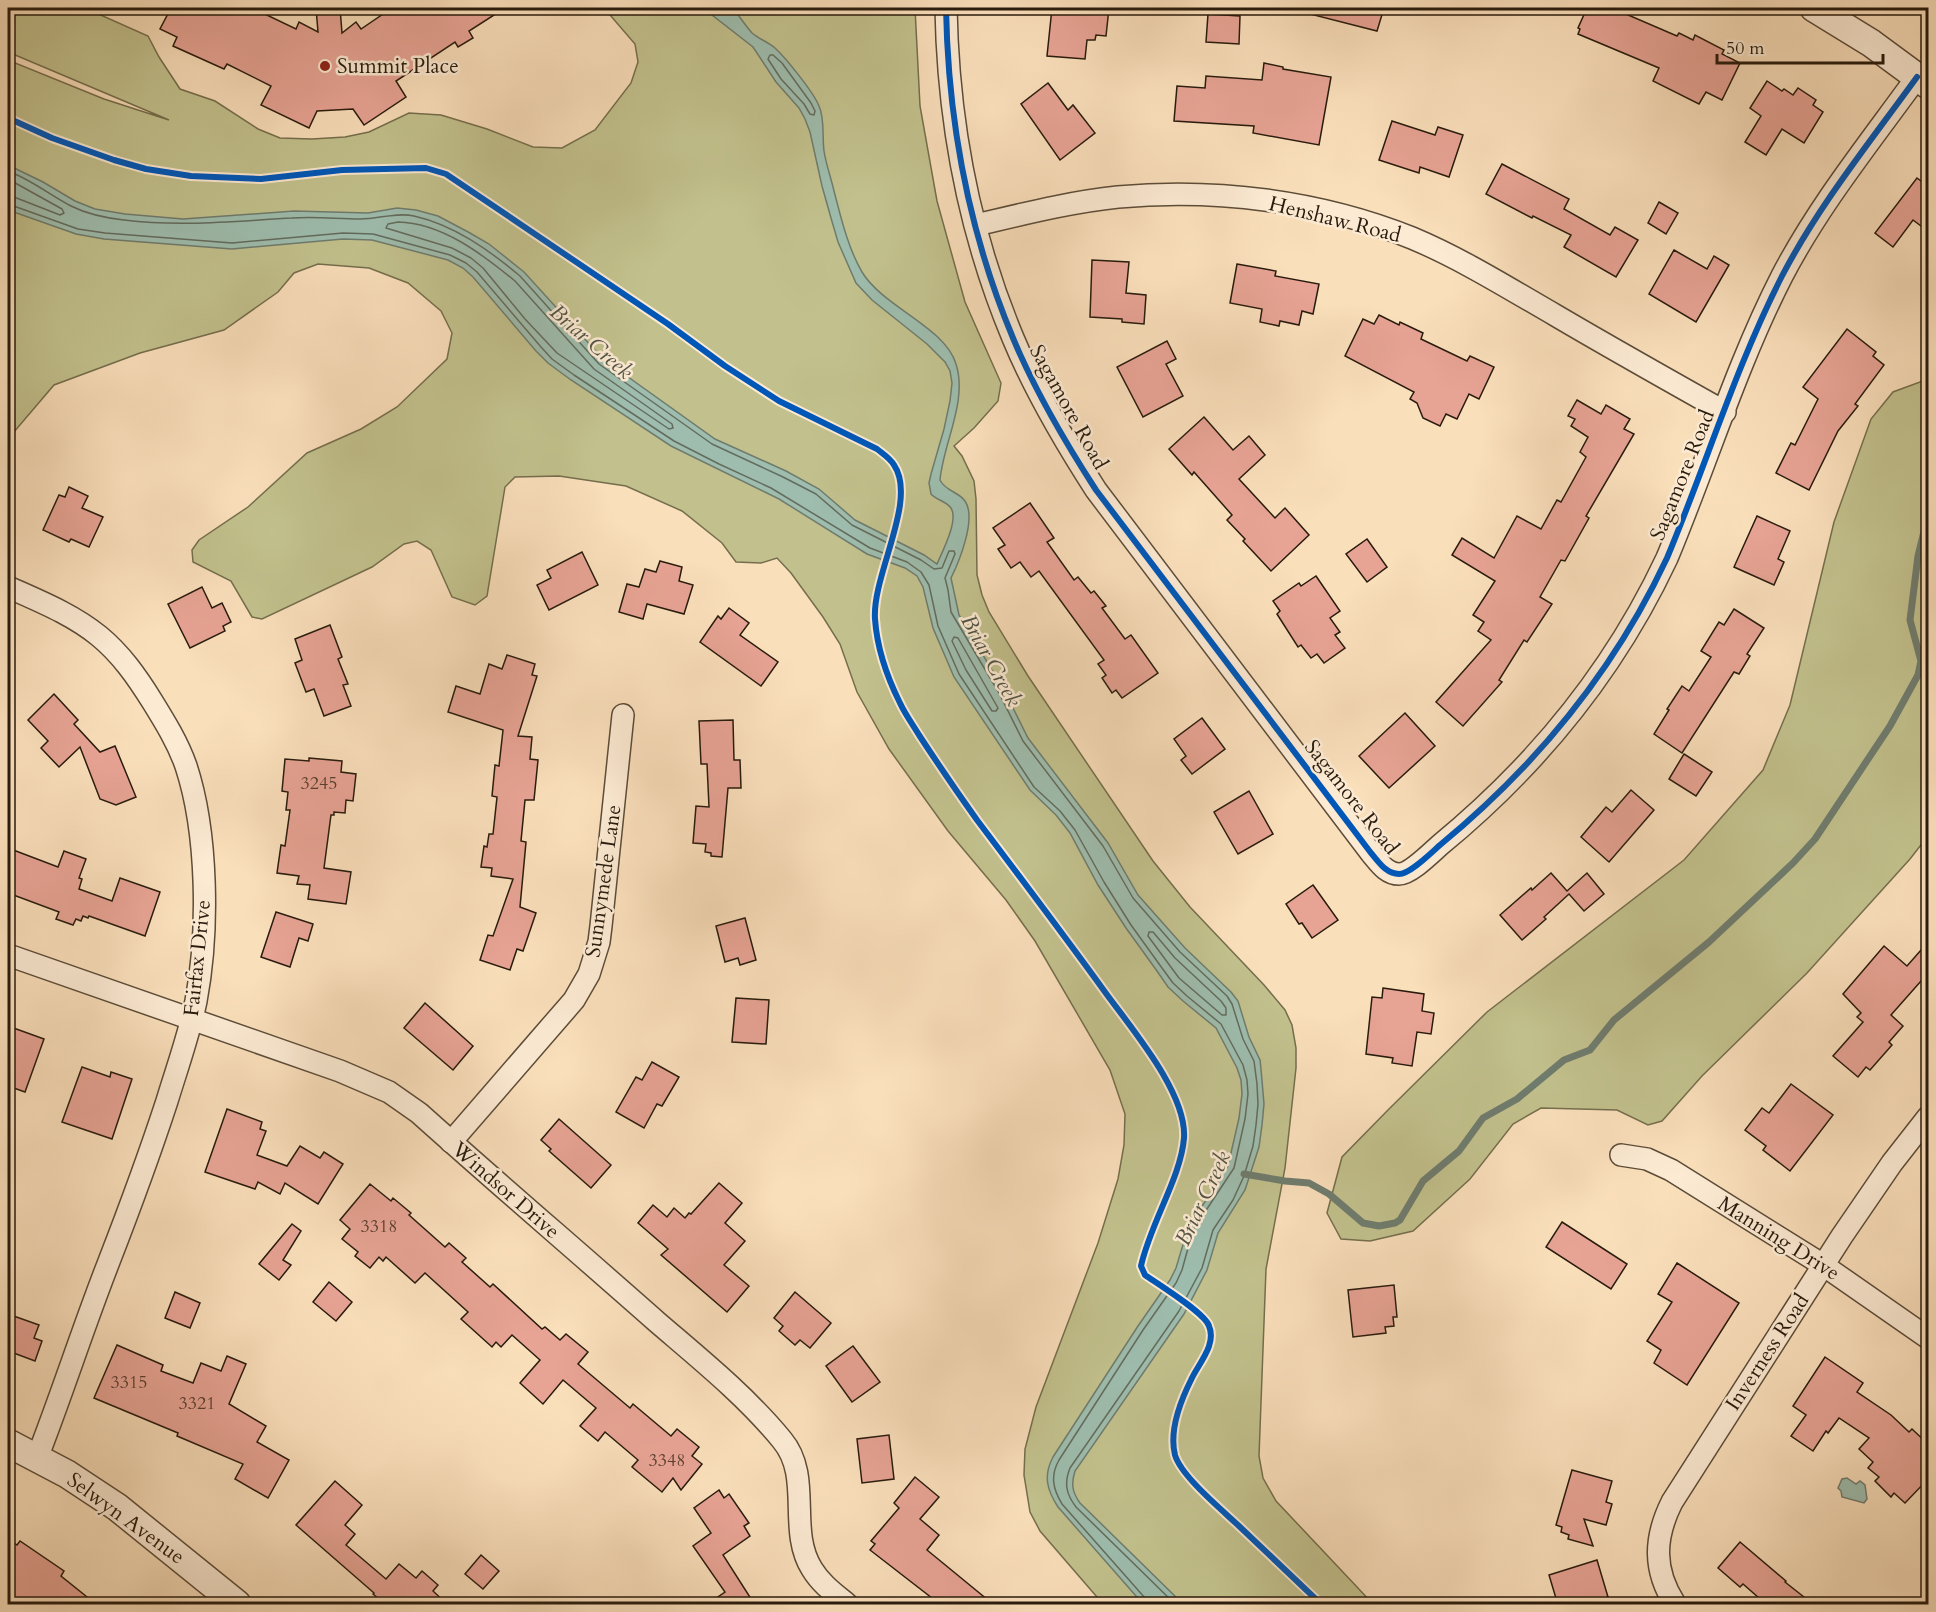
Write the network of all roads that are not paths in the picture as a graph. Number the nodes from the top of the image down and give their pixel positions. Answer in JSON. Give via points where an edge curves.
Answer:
{"nodes":[{"id":1,"x":946,"y":8,"type":"edge"},
{"id":2,"x":1814,"y":8,"type":"edge"},
{"id":3,"x":1923,"y":81,"type":"edge"},
{"id":4,"x":976,"y":225,"type":"junction"},
{"id":5,"x":1725,"y":412,"type":"junction"},
{"id":6,"x":8,"y":587,"type":"edge"},
{"id":7,"x":623,"y":715,"type":"dead end"},
{"id":8,"x":8,"y":955,"type":"edge"},
{"id":9,"x":192,"y":1019,"type":"junction"},
{"id":10,"x":1929,"y":1117,"type":"edge"},
{"id":11,"x":451,"y":1142,"type":"junction"},
{"id":12,"x":1621,"y":1155,"type":"dead end"},
{"id":13,"x":1823,"y":1265,"type":"junction"},
{"id":14,"x":1929,"y":1338,"type":"edge"},
{"id":15,"x":8,"y":1443,"type":"edge"},
{"id":16,"x":37,"y":1458,"type":"junction"},
{"id":17,"x":237,"y":1605,"type":"edge"},
{"id":18,"x":847,"y":1605,"type":"edge"},
{"id":19,"x":1675,"y":1605,"type":"edge"}],
"edges":[{"from":1,"to":4,"type":"street","name":"Sagamore Road","via":[[953,114]]},
{"from":2,"to":3,"type":"street"},
{"from":3,"to":5,"type":"street","name":"Sagamore Road","via":[[1824,207],[1787,268]]},
{"from":4,"to":5,"type":"street","name":"Henshaw Road","via":[[1077,203],[1170,194],[1285,203],[1340,216],[1410,238],[1463,262]]},
{"from":4,"to":5,"type":"street","name":"Sagamore Road","via":[[1012,336],[1037,390],[1084,472],[1371,853],[1393,873],[1406,872],[1503,791],[1592,685],[1653,587]]},
{"from":6,"to":9,"type":"street","name":"Fairfax Drive","via":[[80,623],[105,642],[132,671],[178,747],[193,791],[202,865],[204,918]]},
{"from":7,"to":11,"type":"street","name":"Sunnymede Lane","via":[[599,942],[590,974],[566,1012]]},
{"from":8,"to":9,"type":"street","name":"Windsor Drive"},
{"from":9,"to":11,"type":"street","name":"Windsor Drive","via":[[373,1084],[418,1113]]},
{"from":9,"to":16,"type":"street","name":"Fairfax Drive","via":[[141,1177]]},
{"from":10,"to":13,"type":"street","name":"Inverness Road"},
{"from":11,"to":18,"type":"street","name":"Windsor Drive","via":[[701,1360],[777,1433],[797,1467],[800,1534],[806,1556],[823,1584]]},
{"from":12,"to":13,"type":"street","name":"Manning Drive","via":[[1647,1159],[1671,1170]]},
{"from":13,"to":14,"type":"street","name":"Manning Drive"},
{"from":13,"to":19,"type":"street","name":"Inverness Road","via":[[1666,1514],[1658,1554],[1663,1582]]},
{"from":15,"to":16,"type":"street","name":"Selwyn Avenue"},
{"from":16,"to":17,"type":"street","name":"Selwyn Avenue","via":[[117,1507]]}]}
